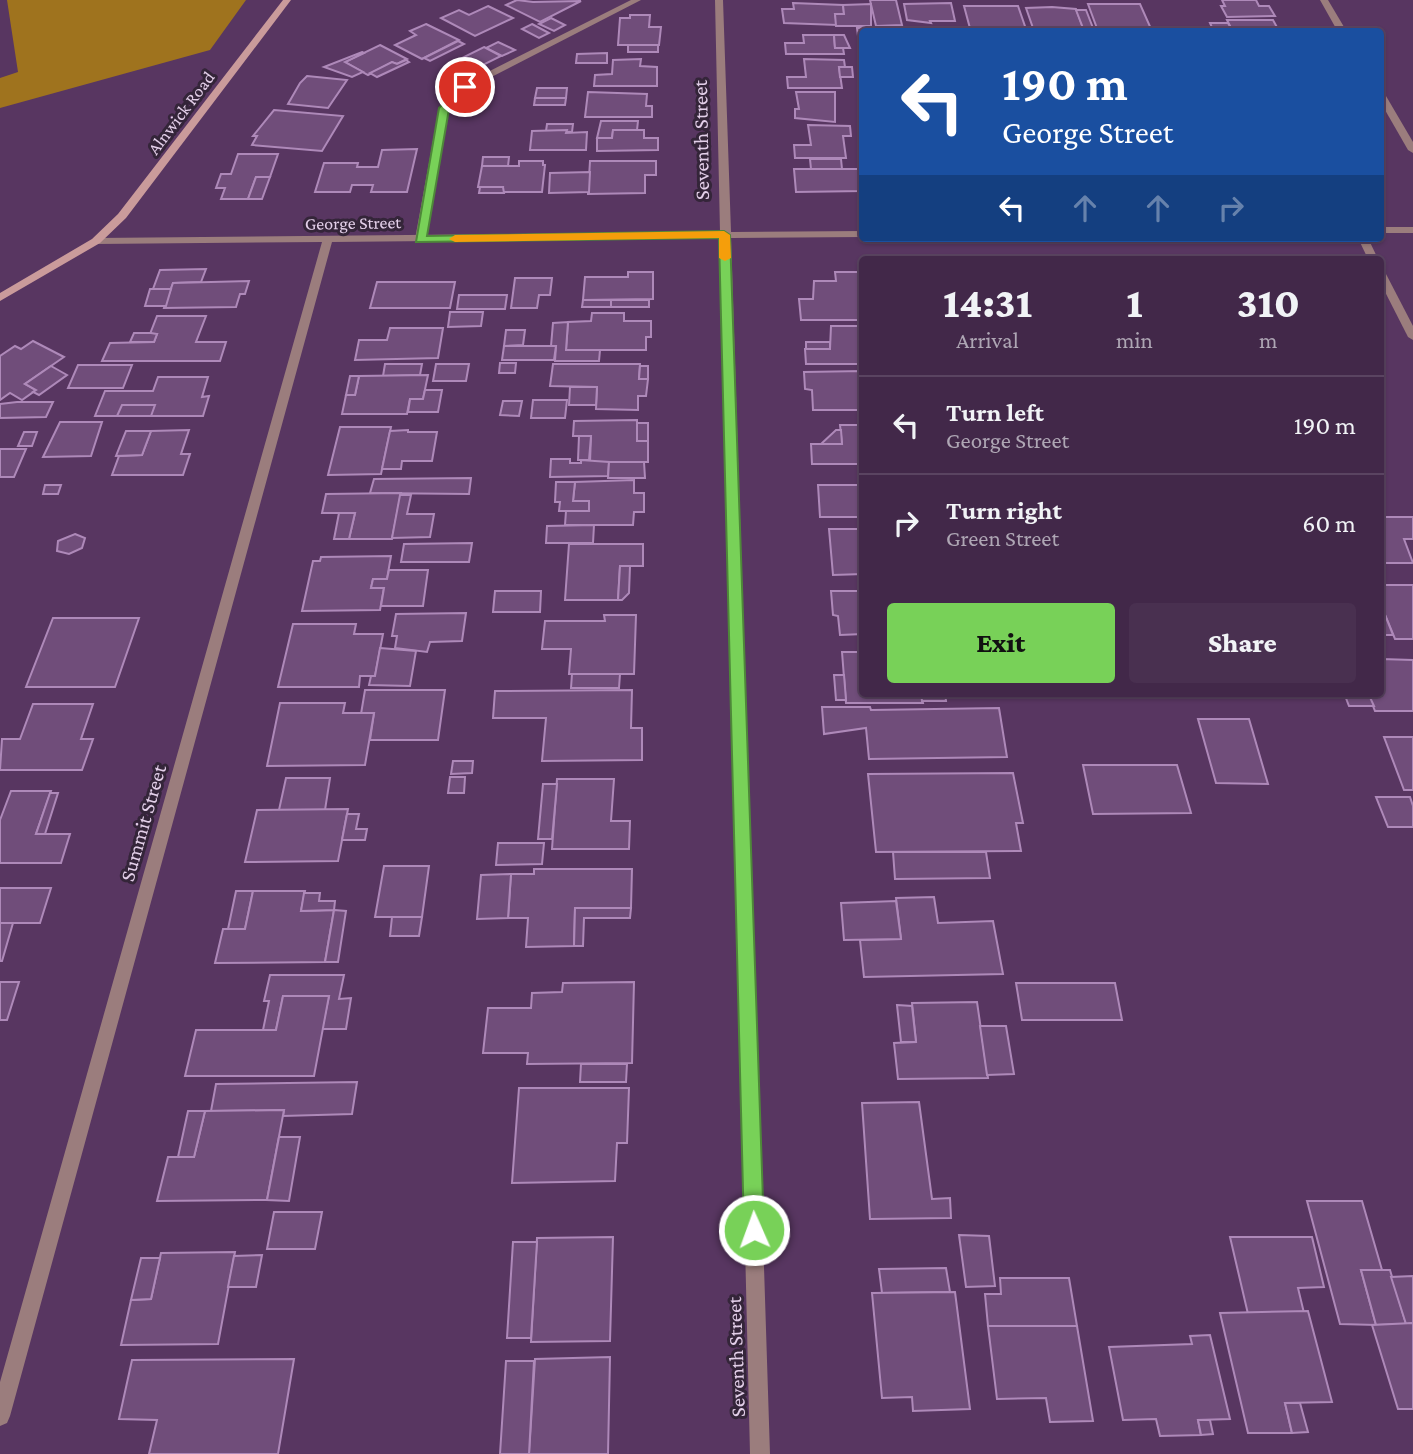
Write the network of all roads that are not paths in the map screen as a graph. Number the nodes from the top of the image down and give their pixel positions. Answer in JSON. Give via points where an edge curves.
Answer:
{"nodes":[{"id":1,"x":287,"y":0,"type":"edge"},
{"id":2,"x":637,"y":0,"type":"edge"},
{"id":3,"x":719,"y":0,"type":"edge"},
{"id":4,"x":1324,"y":0,"type":"edge"},
{"id":5,"x":1341,"y":28,"type":"edge"},
{"id":6,"x":1384,"y":101,"type":"edge"},
{"id":7,"x":1413,"y":150,"type":"edge"},
{"id":8,"x":1384,"y":230,"type":"edge"},
{"id":9,"x":1413,"y":230,"type":"edge"},
{"id":10,"x":859,"y":234,"type":"edge"},
{"id":11,"x":724,"y":235,"type":"junction"},
{"id":12,"x":420,"y":239,"type":"junction"},
{"id":13,"x":96,"y":241,"type":"junction"},
{"id":14,"x":327,"y":241,"type":"junction"},
{"id":15,"x":1384,"y":280,"type":"edge"},
{"id":16,"x":0,"y":298,"type":"edge"},
{"id":17,"x":1413,"y":337,"type":"edge"},
{"id":18,"x":0,"y":1416,"type":"edge"},
{"id":19,"x":760,"y":1454,"type":"edge"}],
"edges":[{"from":1,"to":13,"type":"street","name":"Alnwick Road","via":[[122,216]]},
{"from":2,"to":12,"type":"street","via":[[465,87],[449,101]]},
{"from":3,"to":11,"type":"street","name":"Seventh Street"},
{"from":4,"to":5,"type":"street"},
{"from":6,"to":7,"type":"street"},
{"from":8,"to":9,"type":"street"},
{"from":10,"to":11,"type":"street","name":"George Street"},
{"from":11,"to":12,"type":"street","name":"George Street"},
{"from":11,"to":19,"type":"street","name":"Seventh Street"},
{"from":12,"to":14,"type":"street","name":"George Street"},
{"from":13,"to":14,"type":"street","name":"George Street"},
{"from":13,"to":16,"type":"street","name":"Alnwick Road"},
{"from":14,"to":18,"type":"street","name":"Summit Street"},
{"from":15,"to":17,"type":"street"}]}
